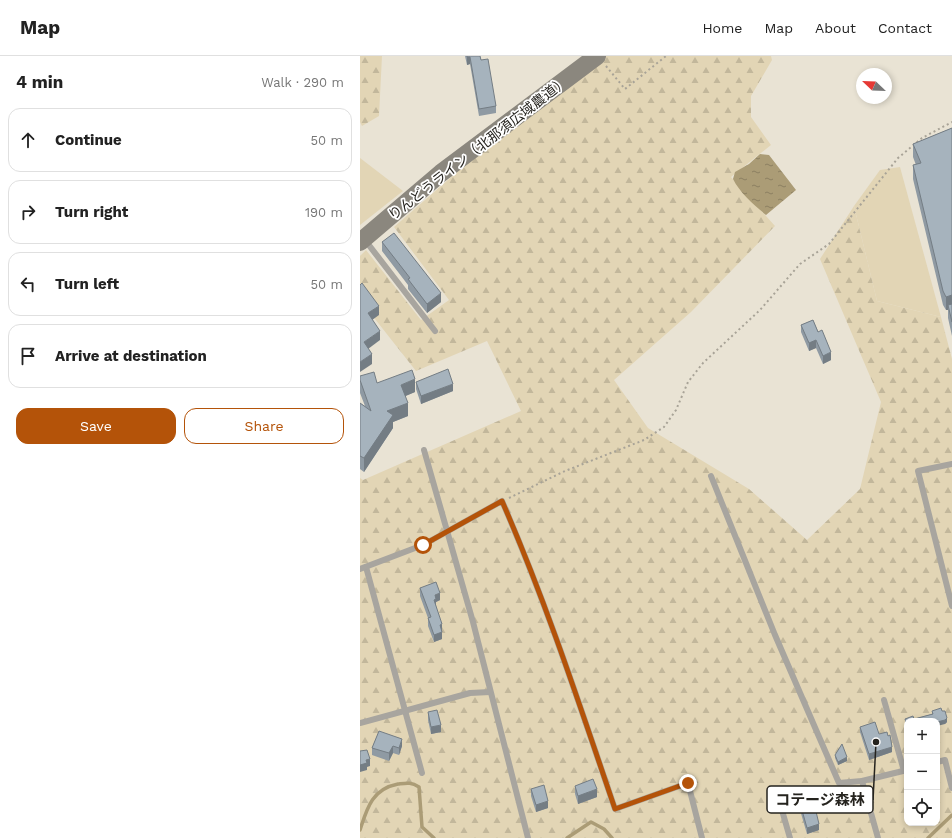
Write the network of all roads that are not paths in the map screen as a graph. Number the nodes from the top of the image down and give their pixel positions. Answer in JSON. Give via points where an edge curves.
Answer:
{"nodes":[{"id":1,"x":599,"y":59,"type":"edge"},
{"id":2,"x":362,"y":241,"type":"edge"},
{"id":3,"x":434,"y":331,"type":"dead end"},
{"id":4,"x":424,"y":450,"type":"dead end"},
{"id":5,"x":952,"y":464,"type":"edge"},
{"id":6,"x":712,"y":476,"type":"dead end"},
{"id":7,"x":448,"y":531,"type":"junction"},
{"id":8,"x":363,"y":568,"type":"edge"},
{"id":9,"x":952,"y":606,"type":"edge"},
{"id":10,"x":490,"y":692,"type":"junction"},
{"id":11,"x":884,"y":700,"type":"dead end"},
{"id":12,"x":405,"y":710,"type":"junction"},
{"id":13,"x":360,"y":723,"type":"edge"},
{"id":14,"x":940,"y":761,"type":"edge"},
{"id":15,"x":904,"y":767,"type":"edge"},
{"id":16,"x":904,"y":770,"type":"edge"},
{"id":17,"x":422,"y":773,"type":"dead end"},
{"id":18,"x":862,"y":781,"type":"junction"},
{"id":19,"x":952,"y":788,"type":"edge"},
{"id":20,"x":777,"y":793,"type":"dead end"},
{"id":21,"x":528,"y":838,"type":"edge"},
{"id":22,"x":702,"y":838,"type":"edge"},
{"id":23,"x":790,"y":838,"type":"edge"},
{"id":24,"x":878,"y":838,"type":"edge"}],
"edges":[{"from":1,"to":2,"type":"street","name":"りんどうライン（北那須広域農道）","via":[[441,173]]},
{"from":2,"to":3,"type":"lane"},
{"from":4,"to":7,"type":"lane"},
{"from":5,"to":9,"type":"lane","via":[[918,470]]},
{"from":6,"to":18,"type":"lane","via":[[772,628],[839,783]]},
{"from":7,"to":8,"type":"lane","via":[[423,545]]},
{"from":7,"to":10,"type":"lane"},
{"from":7,"to":22,"type":"lane","via":[[502,501],[527,559],[615,809],[688,783]]},
{"from":8,"to":12,"type":"lane"},
{"from":10,"to":12,"type":"lane","via":[[470,693]]},
{"from":10,"to":21,"type":"lane"},
{"from":11,"to":15,"type":"lane"},
{"from":12,"to":13,"type":"lane"},
{"from":12,"to":17,"type":"lane"},
{"from":14,"to":19,"type":"lane","via":[[945,760]]},
{"from":16,"to":18,"type":"lane"},
{"from":18,"to":24,"type":"lane"},
{"from":20,"to":23,"type":"lane"}]}
